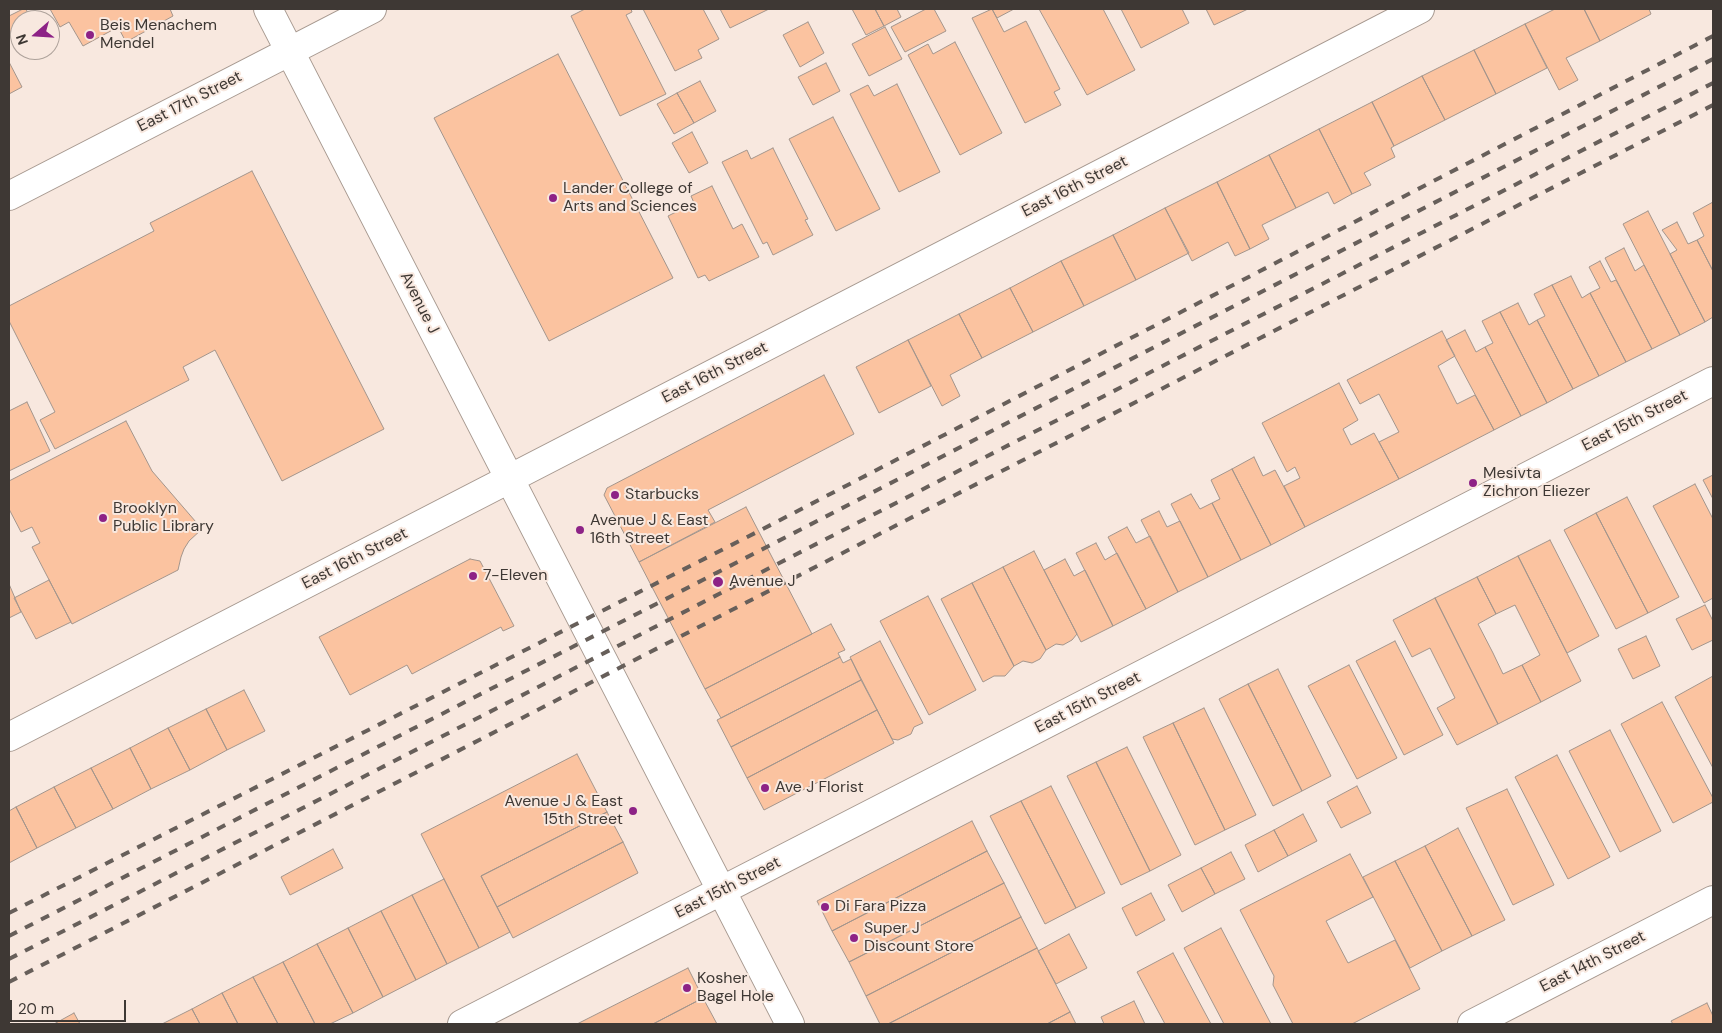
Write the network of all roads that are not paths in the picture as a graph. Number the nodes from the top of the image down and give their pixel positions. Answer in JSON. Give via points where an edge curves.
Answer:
{"nodes":[{"id":1,"x":268,"y":9,"type":"edge"},
{"id":2,"x":372,"y":9,"type":"edge"},
{"id":3,"x":1420,"y":9,"type":"edge"},
{"id":4,"x":290,"y":51,"type":"junction"},
{"id":5,"x":9,"y":196,"type":"edge"},
{"id":6,"x":1713,"y":381,"type":"edge"},
{"id":7,"x":510,"y":478,"type":"junction"},
{"id":8,"x":9,"y":737,"type":"edge"},
{"id":9,"x":721,"y":891,"type":"junction"},
{"id":10,"x":1713,"y":900,"type":"edge"},
{"id":11,"x":462,"y":1024,"type":"edge"},
{"id":12,"x":790,"y":1024,"type":"edge"},
{"id":13,"x":1472,"y":1024,"type":"edge"}],
"edges":[{"from":1,"to":4,"type":"street","name":"Avenue J"},
{"from":2,"to":4,"type":"street","name":"East 17th Street"},
{"from":3,"to":7,"type":"street","name":"East 16th Street"},
{"from":4,"to":5,"type":"street","name":"East 17th Street"},
{"from":4,"to":7,"type":"street","name":"Avenue J"},
{"from":6,"to":9,"type":"street","name":"East 15th Street"},
{"from":7,"to":8,"type":"street","name":"East 16th Street"},
{"from":7,"to":9,"type":"street","name":"Avenue J"},
{"from":9,"to":11,"type":"street","name":"East 15th Street"},
{"from":9,"to":12,"type":"street","name":"Avenue J"},
{"from":10,"to":13,"type":"street","name":"East 14th Street"}]}
